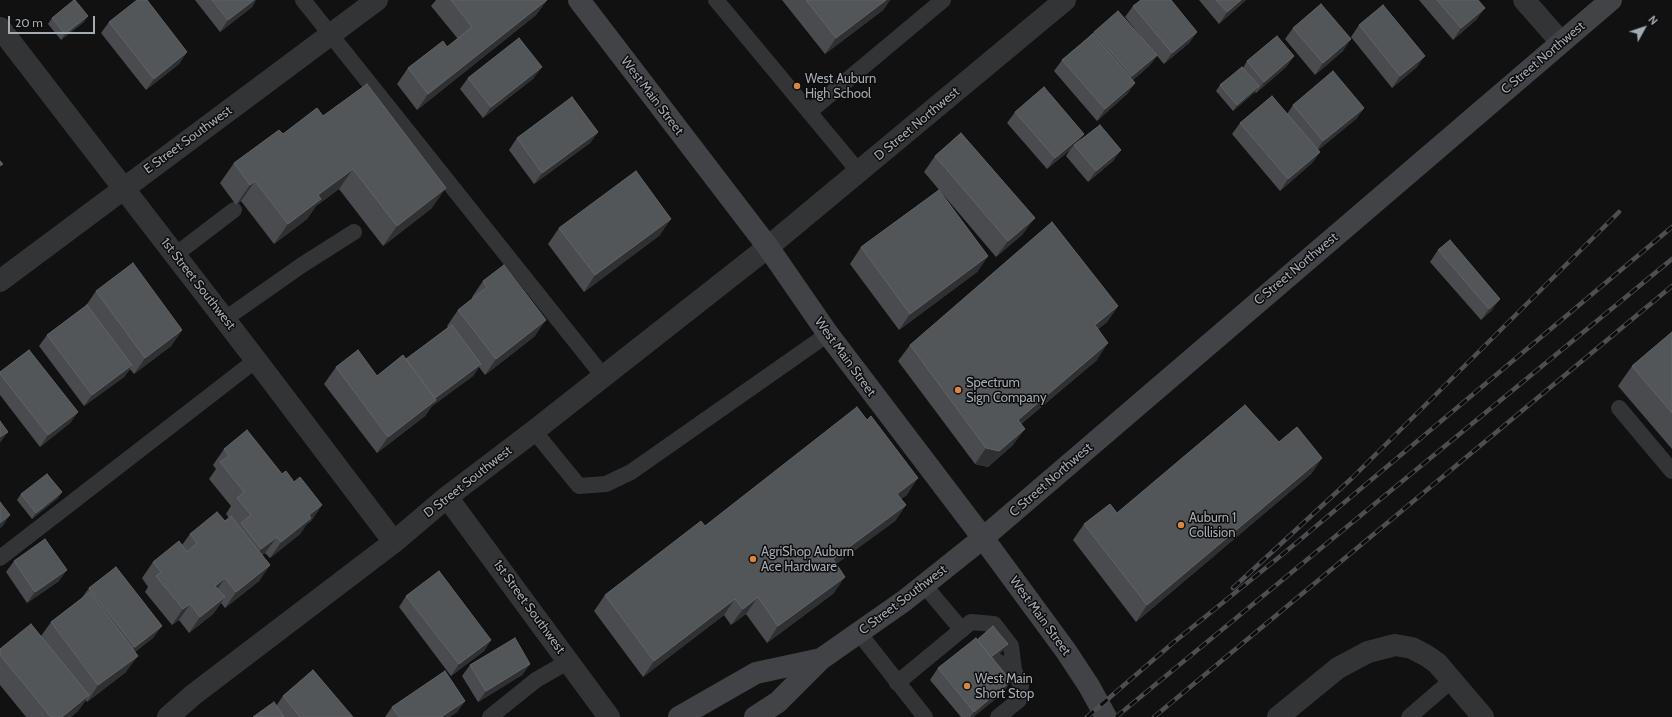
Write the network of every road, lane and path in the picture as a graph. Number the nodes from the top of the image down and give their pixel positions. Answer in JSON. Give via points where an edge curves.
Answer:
{"nodes":[{"id":1,"x":303,"y":0,"type":"edge"},
{"id":2,"x":377,"y":0,"type":"edge"},
{"id":3,"x":578,"y":0,"type":"edge"},
{"id":4,"x":716,"y":0,"type":"edge"},
{"id":5,"x":942,"y":0,"type":"edge"},
{"id":6,"x":1065,"y":0,"type":"edge"},
{"id":7,"x":1524,"y":0,"type":"edge"},
{"id":8,"x":1611,"y":0,"type":"edge"},
{"id":9,"x":0,"y":28,"type":"edge"},
{"id":10,"x":331,"y":35,"type":"junction"},
{"id":11,"x":1561,"y":42,"type":"junction"},
{"id":12,"x":809,"y":112,"type":"junction"},
{"id":13,"x":859,"y":172,"type":"junction"},
{"id":14,"x":124,"y":188,"type":"junction"},
{"id":15,"x":234,"y":210,"type":"dead end"},
{"id":16,"x":354,"y":232,"type":"dead end"},
{"id":17,"x":768,"y":247,"type":"junction"},
{"id":18,"x":176,"y":255,"type":"junction"},
{"id":19,"x":0,"y":281,"type":"edge"},
{"id":20,"x":224,"y":319,"type":"junction"},
{"id":21,"x":828,"y":334,"type":"junction"},
{"id":22,"x":256,"y":360,"type":"junction"},
{"id":23,"x":603,"y":376,"type":"junction"},
{"id":24,"x":1619,"y":408,"type":"dead end"},
{"id":25,"x":534,"y":431,"type":"junction"},
{"id":26,"x":1672,"y":471,"type":"edge"},
{"id":27,"x":447,"y":497,"type":"junction"},
{"id":28,"x":982,"y":538,"type":"junction"},
{"id":29,"x":394,"y":542,"type":"junction"},
{"id":30,"x":0,"y":558,"type":"edge"},
{"id":31,"x":924,"y":585,"type":"junction"},
{"id":32,"x":970,"y":629,"type":"junction"},
{"id":33,"x":859,"y":633,"type":"junction"},
{"id":34,"x":821,"y":659,"type":"junction"},
{"id":35,"x":993,"y":659,"type":"edge"},
{"id":36,"x":569,"y":662,"type":"junction"},
{"id":37,"x":1014,"y":670,"type":"junction"},
{"id":38,"x":1452,"y":680,"type":"junction"},
{"id":39,"x":898,"y":683,"type":"junction"},
{"id":40,"x":168,"y":717,"type":"edge"},
{"id":41,"x":490,"y":717,"type":"edge"},
{"id":42,"x":610,"y":717,"type":"edge"},
{"id":43,"x":679,"y":717,"type":"edge"},
{"id":44,"x":755,"y":717,"type":"edge"},
{"id":45,"x":925,"y":717,"type":"edge"},
{"id":46,"x":998,"y":717,"type":"edge"},
{"id":47,"x":1106,"y":717,"type":"edge"},
{"id":48,"x":1278,"y":717,"type":"edge"},
{"id":49,"x":1409,"y":717,"type":"edge"},
{"id":50,"x":1483,"y":717,"type":"edge"}],
"edges":[{"from":1,"to":10,"type":"lane"},
{"from":2,"to":10,"type":"street","name":"E Street Southwest"},
{"from":3,"to":17,"type":"main road","name":"West Main Street"},
{"from":4,"to":12,"type":"lane"},
{"from":5,"to":12,"type":"lane"},
{"from":6,"to":13,"type":"street","name":"D Street Northwest"},
{"from":7,"to":11,"type":"street"},
{"from":8,"to":11,"type":"main road","name":"C Street Northwest"},
{"from":9,"to":14,"type":"street","name":"1st Street Southwest"},
{"from":10,"to":14,"type":"street","name":"E Street Southwest"},
{"from":10,"to":23,"type":"lane"},
{"from":11,"to":28,"type":"main road","name":"C Street Northwest"},
{"from":12,"to":13,"type":"lane"},
{"from":13,"to":17,"type":"street","name":"D Street Northwest"},
{"from":14,"to":18,"type":"street","name":"1st Street Southwest"},
{"from":14,"to":19,"type":"street","name":"E Street Southwest"},
{"from":15,"to":18,"type":"lane"},
{"from":16,"to":20,"type":"lane"},
{"from":17,"to":21,"type":"main road","name":"West Main Street"},
{"from":17,"to":23,"type":"street","name":"D Street Southwest"},
{"from":18,"to":20,"type":"street","name":"1st Street Southwest"},
{"from":20,"to":22,"type":"street","name":"1st Street Southwest"},
{"from":21,"to":25,"type":"lane","via":[[631,472],[606,484],[579,486]]},
{"from":21,"to":28,"type":"main road","name":"West Main Street"},
{"from":22,"to":29,"type":"street","name":"1st Street Southwest"},
{"from":22,"to":30,"type":"lane"},
{"from":23,"to":25,"type":"street","name":"D Street Southwest"},
{"from":24,"to":26,"type":"lane"},
{"from":25,"to":27,"type":"street","name":"D Street Southwest"},
{"from":27,"to":29,"type":"street","name":"D Street Southwest"},
{"from":27,"to":36,"type":"street","name":"1st Street Southwest"},
{"from":28,"to":31,"type":"main road","name":"C Street Southwest"},
{"from":28,"to":47,"type":"main road","name":"West Main Street","via":[[1066,651]]},
{"from":29,"to":40,"type":"street","name":"D Street Southwest","via":[[193,695]]},
{"from":31,"to":32,"type":"lane"},
{"from":31,"to":33,"type":"main road","name":"C Street Southwest"},
{"from":32,"to":37,"type":"lane","via":[[994,624],[1012,646]]},
{"from":32,"to":39,"type":"lane"},
{"from":33,"to":34,"type":"main road","name":"C Street Southwest"},
{"from":33,"to":39,"type":"lane"},
{"from":34,"to":43,"type":"main road","name":"C Street Southwest","via":[[756,673]]},
{"from":34,"to":44,"type":"main road","name":"C Street Southwest","via":[[778,702]]},
{"from":35,"to":37,"type":"lane"},
{"from":36,"to":41,"type":"lane","via":[[536,680]]},
{"from":36,"to":42,"type":"street","name":"1st Street Southwest"},
{"from":37,"to":46,"type":"lane","via":[[1021,686],[1019,700]]},
{"from":38,"to":48,"type":"street","via":[[1427,656],[1412,648],[1395,645],[1368,652],[1338,668]]},
{"from":38,"to":49,"type":"lane"},
{"from":38,"to":50,"type":"street"},
{"from":39,"to":45,"type":"lane"}]}
